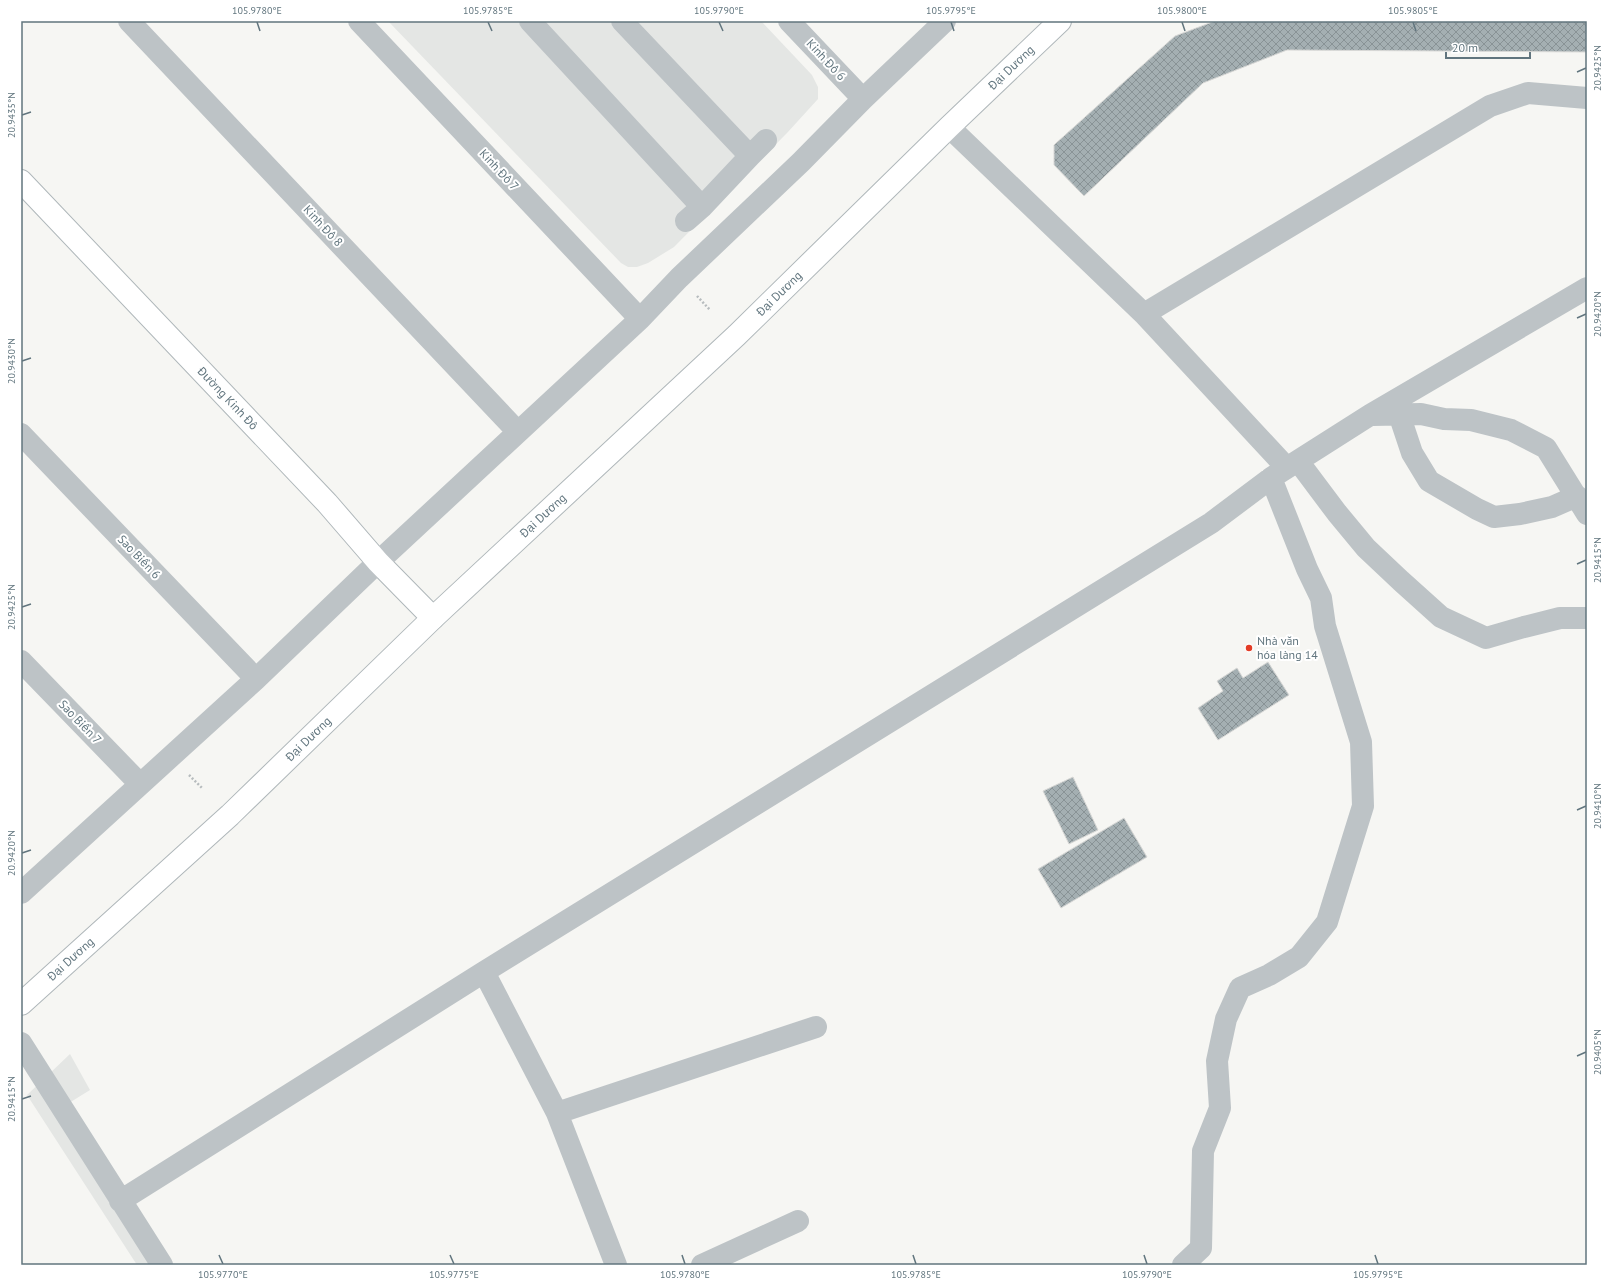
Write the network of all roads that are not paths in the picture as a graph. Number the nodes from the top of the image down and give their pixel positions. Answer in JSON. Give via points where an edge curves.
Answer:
{"nodes":[{"id":1,"x":129,"y":21,"type":"edge"},
{"id":2,"x":359,"y":21,"type":"edge"},
{"id":3,"x":530,"y":21,"type":"edge"},
{"id":4,"x":622,"y":21,"type":"edge"},
{"id":5,"x":789,"y":21,"type":"edge"},
{"id":6,"x":945,"y":21,"type":"edge"},
{"id":7,"x":1060,"y":21,"type":"edge"},
{"id":8,"x":1587,"y":98,"type":"edge"},
{"id":9,"x":863,"y":99,"type":"junction"},
{"id":10,"x":949,"y":127,"type":"junction"},
{"id":11,"x":766,"y":140,"type":"dead end"},
{"id":12,"x":750,"y":156,"type":"junction"},
{"id":13,"x":21,"y":181,"type":"edge"},
{"id":14,"x":702,"y":206,"type":"junction"},
{"id":15,"x":686,"y":221,"type":"dead end"},
{"id":16,"x":1587,"y":288,"type":"edge"},
{"id":17,"x":1144,"y":314,"type":"junction"},
{"id":18,"x":640,"y":319,"type":"junction"},
{"id":19,"x":1398,"y":414,"type":"junction"},
{"id":20,"x":1370,"y":415,"type":"junction"},
{"id":21,"x":517,"y":431,"type":"junction"},
{"id":22,"x":21,"y":434,"type":"edge"},
{"id":23,"x":1286,"y":469,"type":"junction"},
{"id":24,"x":1582,"y":505,"type":"edge"},
{"id":25,"x":378,"y":562,"type":"junction"},
{"id":26,"x":433,"y":618,"type":"junction"},
{"id":27,"x":1587,"y":618,"type":"edge"},
{"id":28,"x":21,"y":661,"type":"edge"},
{"id":29,"x":256,"y":679,"type":"junction"},
{"id":30,"x":140,"y":784,"type":"junction"},
{"id":31,"x":21,"y":893,"type":"edge"},
{"id":32,"x":484,"y":972,"type":"junction"},
{"id":33,"x":21,"y":1004,"type":"edge"},
{"id":34,"x":816,"y":1027,"type":"dead end"},
{"id":35,"x":21,"y":1043,"type":"edge"},
{"id":36,"x":557,"y":1112,"type":"junction"},
{"id":37,"x":120,"y":1201,"type":"junction"},
{"id":38,"x":798,"y":1221,"type":"dead end"},
{"id":39,"x":162,"y":1265,"type":"edge"},
{"id":40,"x":616,"y":1265,"type":"edge"},
{"id":41,"x":702,"y":1265,"type":"edge"},
{"id":42,"x":1183,"y":1265,"type":"edge"}],
"edges":[{"from":1,"to":21,"type":"street","name":"Kinh Đô 8"},
{"from":2,"to":18,"type":"street","name":"Kinh Đô 7"},
{"from":3,"to":14,"type":"street"},
{"from":4,"to":12,"type":"street"},
{"from":5,"to":9,"type":"street","name":"Kinh Đô 6"},
{"from":6,"to":9,"type":"street"},
{"from":7,"to":10,"type":"street","name":"Đại Dương"},
{"from":8,"to":17,"type":"street","via":[[1528,93],[1490,106]]},
{"from":9,"to":18,"type":"street"},
{"from":10,"to":17,"type":"street"},
{"from":10,"to":26,"type":"street","name":"Đại Dương","via":[[737,336]]},
{"from":11,"to":12,"type":"street"},
{"from":12,"to":14,"type":"street"},
{"from":13,"to":25,"type":"street","name":"Đường Kinh Đô","via":[[322,497]]},
{"from":14,"to":15,"type":"street"},
{"from":16,"to":20,"type":"street"},
{"from":17,"to":23,"type":"street"},
{"from":18,"to":21,"type":"street"},
{"from":19,"to":20,"type":"street"},
{"from":19,"to":24,"type":"street","via":[[1471,420],[1511,430],[1546,448]]},
{"from":19,"to":24,"type":"street","via":[[1412,454],[1430,481],[1477,510],[1494,517],[1552,507]]},
{"from":20,"to":23,"type":"street"},
{"from":21,"to":25,"type":"street"},
{"from":22,"to":29,"type":"street","name":"Sao Biển 6"},
{"from":23,"to":27,"type":"street","via":[[1337,513],[1366,548],[1440,617],[1486,638],[1560,618]]},
{"from":23,"to":32,"type":"street","via":[[1204,527]]},
{"from":23,"to":42,"type":"street","via":[[1307,569],[1321,598],[1325,626],[1361,742],[1363,806],[1327,922],[1299,957],[1240,988],[1226,1019],[1217,1061],[1220,1108],[1203,1151],[1201,1248]]},
{"from":25,"to":26,"type":"street","name":"Đường Kinh Đô"},
{"from":25,"to":29,"type":"street"},
{"from":26,"to":33,"type":"street","name":"Đại Dương","via":[[230,815]]},
{"from":28,"to":30,"type":"street","name":"Sao Biển 7"},
{"from":29,"to":30,"type":"street"},
{"from":30,"to":31,"type":"street"},
{"from":32,"to":36,"type":"street"},
{"from":32,"to":37,"type":"street"},
{"from":34,"to":36,"type":"street"},
{"from":35,"to":37,"type":"street"},
{"from":36,"to":40,"type":"street"},
{"from":37,"to":39,"type":"street"},
{"from":38,"to":41,"type":"street"}]}
